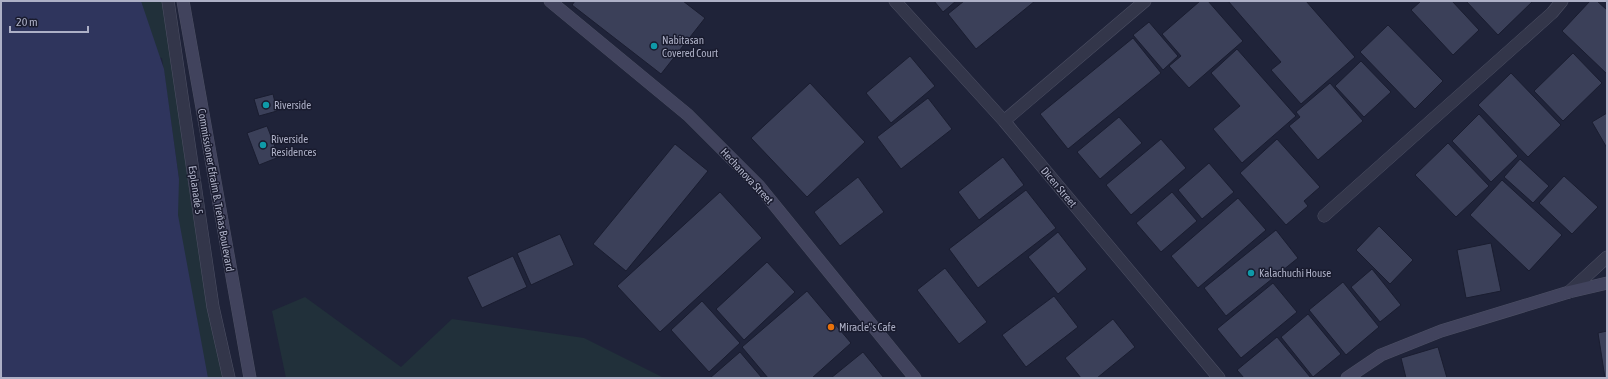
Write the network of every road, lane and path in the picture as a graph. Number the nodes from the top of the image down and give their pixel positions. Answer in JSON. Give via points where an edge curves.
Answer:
{"nodes":[{"id":1,"x":168,"y":1,"type":"edge"},
{"id":2,"x":183,"y":1,"type":"edge"},
{"id":3,"x":550,"y":1,"type":"edge"},
{"id":4,"x":895,"y":1,"type":"edge"},
{"id":5,"x":1145,"y":1,"type":"edge"},
{"id":6,"x":1562,"y":1,"type":"edge"},
{"id":7,"x":1004,"y":121,"type":"junction"},
{"id":8,"x":1324,"y":216,"type":"dead end"},
{"id":9,"x":1607,"y":257,"type":"edge"},
{"id":10,"x":1607,"y":283,"type":"edge"},
{"id":11,"x":1570,"y":292,"type":"junction"},
{"id":12,"x":229,"y":378,"type":"edge"},
{"id":13,"x":250,"y":378,"type":"edge"},
{"id":14,"x":915,"y":378,"type":"edge"},
{"id":15,"x":1219,"y":378,"type":"edge"},
{"id":16,"x":1347,"y":378,"type":"edge"}],
"edges":[{"from":1,"to":12,"type":"street","name":"Esplanade 5","via":[[213,307]]},
{"from":2,"to":13,"type":"street","name":"Commissioner Efraim B. Treñas Boulevard"},
{"from":3,"to":14,"type":"street","name":"Hechanova Street","via":[[688,114],[759,186]]},
{"from":4,"to":7,"type":"street","name":"Dicen Street"},
{"from":5,"to":7,"type":"street"},
{"from":6,"to":8,"type":"street","via":[[1552,13]]},
{"from":7,"to":15,"type":"street","name":"Dicen Street"},
{"from":9,"to":11,"type":"street"},
{"from":10,"to":11,"type":"street"},
{"from":11,"to":16,"type":"street","via":[[1433,334],[1381,354]]}]}
